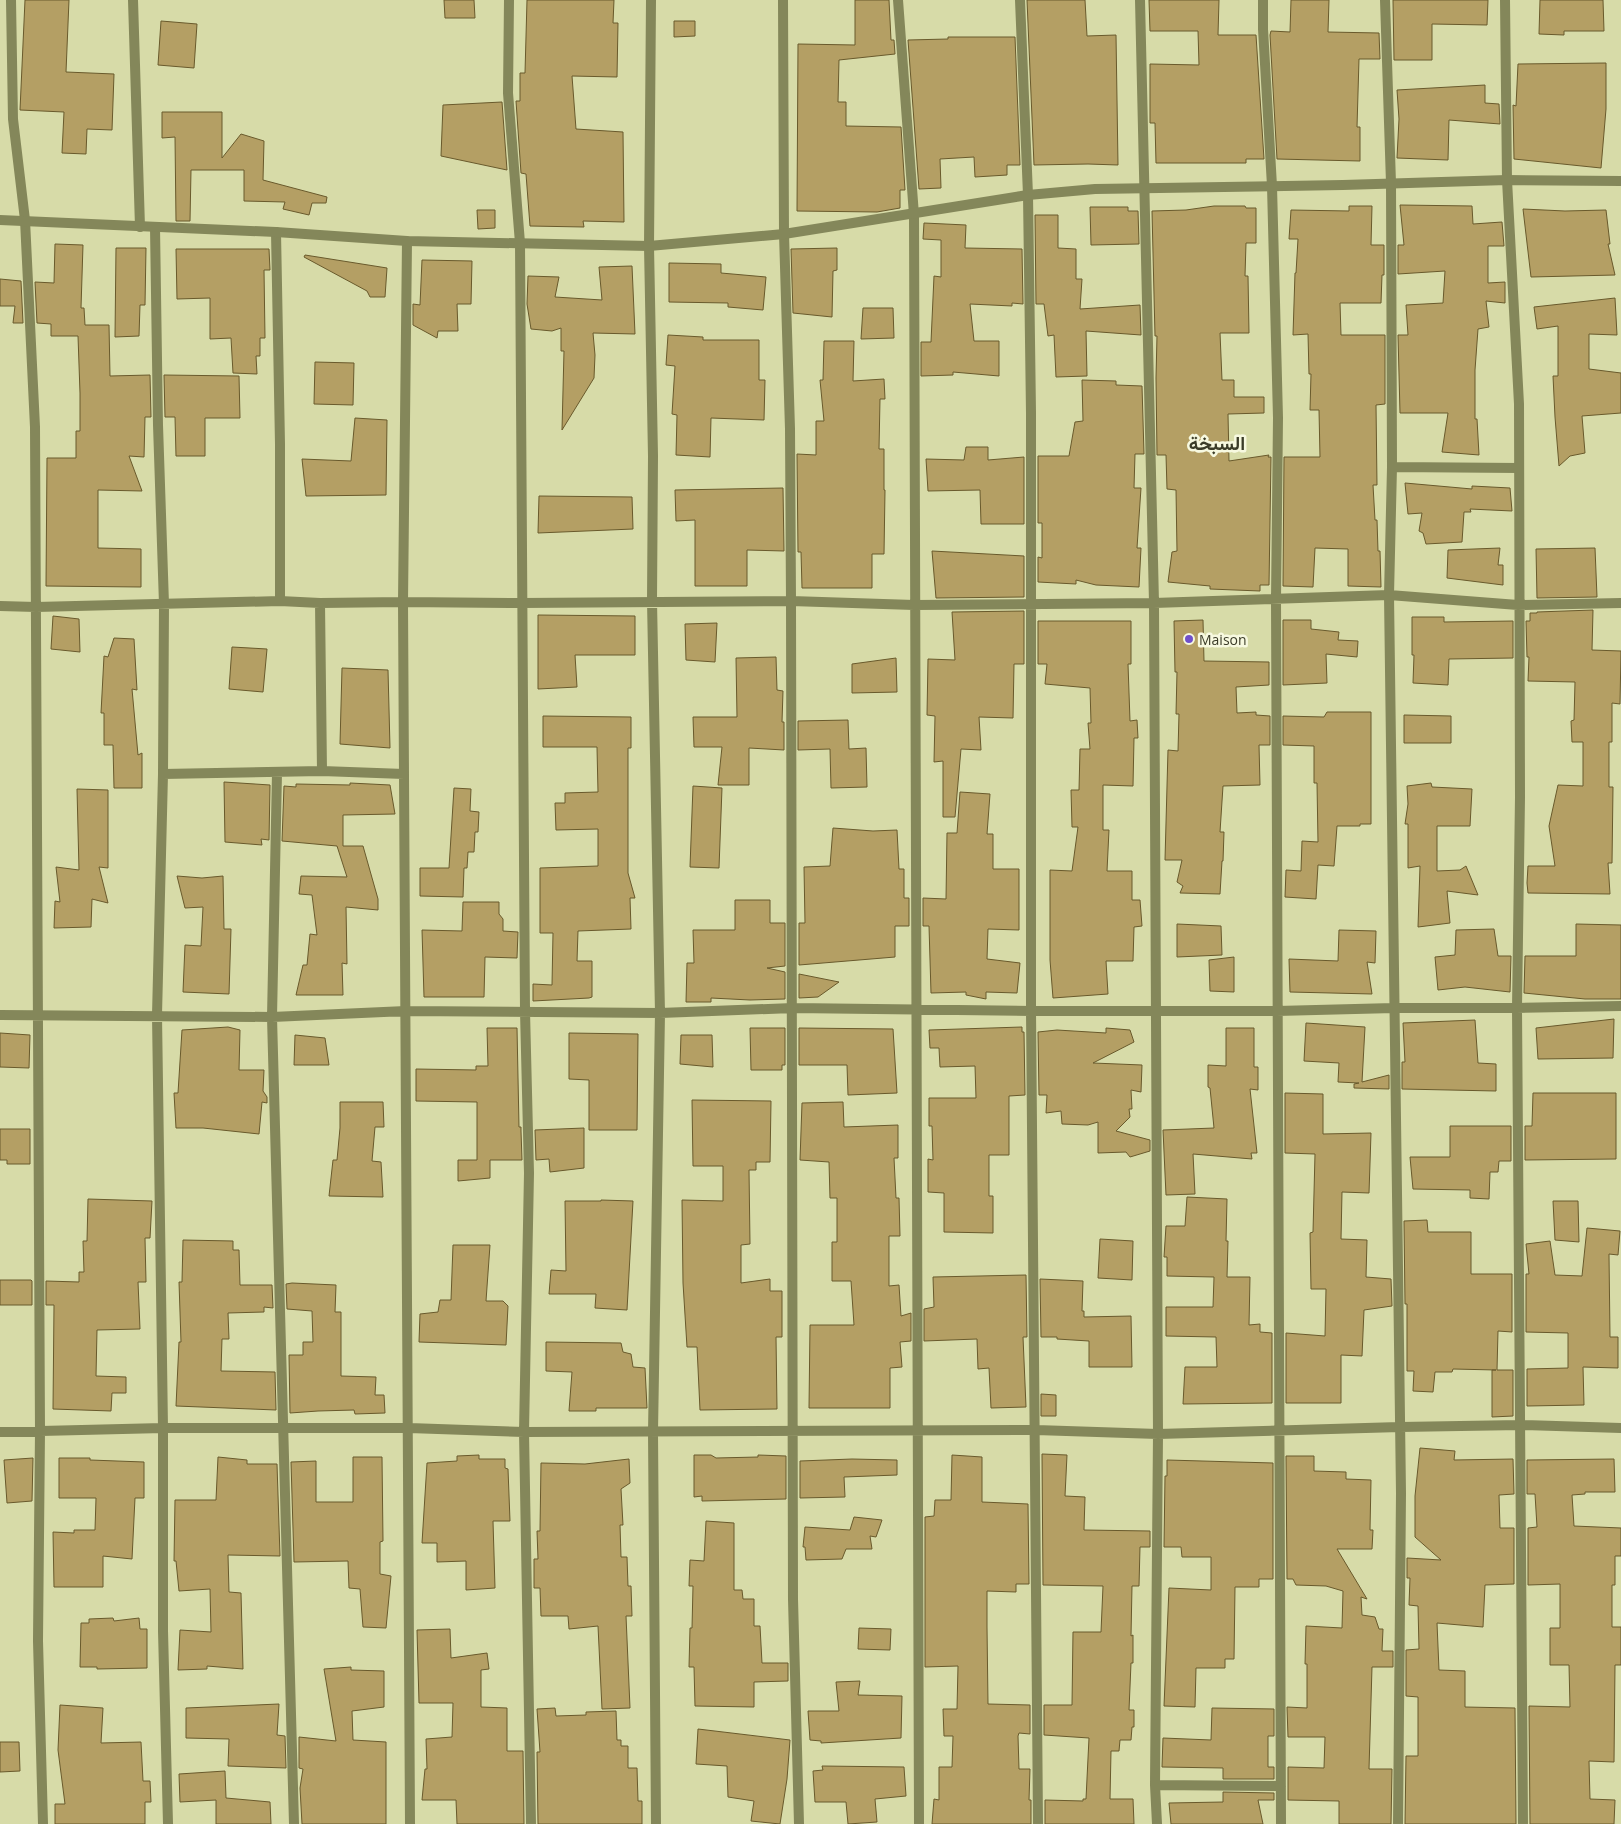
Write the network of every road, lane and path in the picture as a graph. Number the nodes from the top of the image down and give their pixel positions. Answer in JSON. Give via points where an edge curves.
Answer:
{"nodes":[{"id":1,"x":11,"y":0,"type":"edge"},
{"id":2,"x":133,"y":0,"type":"edge"},
{"id":3,"x":509,"y":0,"type":"edge"},
{"id":4,"x":651,"y":0,"type":"edge"},
{"id":5,"x":783,"y":0,"type":"edge"},
{"id":6,"x":898,"y":0,"type":"edge"},
{"id":7,"x":1020,"y":0,"type":"edge"},
{"id":8,"x":1140,"y":0,"type":"edge"},
{"id":9,"x":1263,"y":0,"type":"edge"},
{"id":10,"x":1385,"y":0,"type":"edge"},
{"id":11,"x":1505,"y":0,"type":"edge"},
{"id":12,"x":1506,"y":180,"type":"junction"},
{"id":13,"x":1621,"y":181,"type":"edge"},
{"id":14,"x":1391,"y":183,"type":"junction"},
{"id":15,"x":1272,"y":186,"type":"junction"},
{"id":16,"x":1145,"y":188,"type":"junction"},
{"id":17,"x":1028,"y":195,"type":"junction"},
{"id":18,"x":914,"y":214,"type":"junction"},
{"id":19,"x":0,"y":220,"type":"edge"},
{"id":20,"x":25,"y":220,"type":"junction"},
{"id":21,"x":140,"y":227,"type":"junction"},
{"id":22,"x":155,"y":227,"type":"junction"},
{"id":23,"x":276,"y":232,"type":"junction"},
{"id":24,"x":784,"y":234,"type":"junction"},
{"id":25,"x":407,"y":241,"type":"junction"},
{"id":26,"x":520,"y":242,"type":"junction"},
{"id":27,"x":650,"y":246,"type":"junction"},
{"id":28,"x":1392,"y":468,"type":"junction"},
{"id":29,"x":1519,"y":468,"type":"junction"},
{"id":30,"x":1389,"y":595,"type":"junction"},
{"id":31,"x":1276,"y":600,"type":"junction"},
{"id":32,"x":280,"y":601,"type":"junction"},
{"id":33,"x":791,"y":601,"type":"junction"},
{"id":34,"x":402,"y":602,"type":"junction"},
{"id":35,"x":652,"y":602,"type":"junction"},
{"id":36,"x":320,"y":603,"type":"junction"},
{"id":37,"x":522,"y":603,"type":"junction"},
{"id":38,"x":1154,"y":603,"type":"junction"},
{"id":39,"x":1621,"y":603,"type":"edge"},
{"id":40,"x":164,"y":604,"type":"junction"},
{"id":41,"x":1030,"y":604,"type":"junction"},
{"id":42,"x":914,"y":605,"type":"junction"},
{"id":43,"x":1518,"y":605,"type":"junction"},
{"id":44,"x":0,"y":606,"type":"edge"},
{"id":45,"x":36,"y":607,"type":"junction"},
{"id":46,"x":322,"y":771,"type":"junction"},
{"id":47,"x":277,"y":773,"type":"junction"},
{"id":48,"x":163,"y":774,"type":"junction"},
{"id":49,"x":404,"y":774,"type":"junction"},
{"id":50,"x":1621,"y":1006,"type":"edge"},
{"id":51,"x":793,"y":1008,"type":"junction"},
{"id":52,"x":1394,"y":1008,"type":"junction"},
{"id":53,"x":1517,"y":1008,"type":"junction"},
{"id":54,"x":916,"y":1010,"type":"junction"},
{"id":55,"x":406,"y":1011,"type":"junction"},
{"id":56,"x":524,"y":1011,"type":"junction"},
{"id":57,"x":1032,"y":1011,"type":"junction"},
{"id":58,"x":1155,"y":1011,"type":"junction"},
{"id":59,"x":1276,"y":1011,"type":"junction"},
{"id":60,"x":660,"y":1013,"type":"junction"},
{"id":61,"x":38,"y":1014,"type":"junction"},
{"id":62,"x":0,"y":1015,"type":"edge"},
{"id":63,"x":157,"y":1015,"type":"junction"},
{"id":64,"x":272,"y":1017,"type":"junction"},
{"id":65,"x":1521,"y":1425,"type":"junction"},
{"id":66,"x":1400,"y":1427,"type":"junction"},
{"id":67,"x":163,"y":1428,"type":"junction"},
{"id":68,"x":409,"y":1428,"type":"junction"},
{"id":69,"x":1621,"y":1428,"type":"edge"},
{"id":70,"x":284,"y":1429,"type":"junction"},
{"id":71,"x":917,"y":1430,"type":"junction"},
{"id":72,"x":1036,"y":1430,"type":"junction"},
{"id":73,"x":1278,"y":1430,"type":"junction"},
{"id":74,"x":40,"y":1431,"type":"junction"},
{"id":75,"x":0,"y":1432,"type":"edge"},
{"id":76,"x":524,"y":1432,"type":"junction"},
{"id":77,"x":653,"y":1432,"type":"junction"},
{"id":78,"x":793,"y":1432,"type":"junction"},
{"id":79,"x":1158,"y":1434,"type":"junction"},
{"id":80,"x":1156,"y":1785,"type":"junction"},
{"id":81,"x":1281,"y":1786,"type":"junction"},
{"id":82,"x":43,"y":1824,"type":"edge"},
{"id":83,"x":168,"y":1824,"type":"edge"},
{"id":84,"x":294,"y":1824,"type":"edge"},
{"id":85,"x":410,"y":1824,"type":"edge"},
{"id":86,"x":531,"y":1824,"type":"edge"},
{"id":87,"x":656,"y":1824,"type":"edge"},
{"id":88,"x":799,"y":1824,"type":"edge"},
{"id":89,"x":919,"y":1824,"type":"edge"},
{"id":90,"x":1038,"y":1824,"type":"edge"},
{"id":91,"x":1157,"y":1824,"type":"edge"},
{"id":92,"x":1281,"y":1824,"type":"edge"},
{"id":93,"x":1398,"y":1824,"type":"edge"},
{"id":94,"x":1523,"y":1824,"type":"edge"}],
"edges":[{"from":1,"to":20,"type":"street","via":[[13,119]]},
{"from":2,"to":21,"type":"street"},
{"from":3,"to":26,"type":"street","via":[[508,93]]},
{"from":4,"to":27,"type":"street"},
{"from":5,"to":24,"type":"street"},
{"from":6,"to":18,"type":"street"},
{"from":7,"to":17,"type":"street"},
{"from":8,"to":16,"type":"street"},
{"from":9,"to":15,"type":"street"},
{"from":10,"to":14,"type":"street"},
{"from":11,"to":12,"type":"street"},
{"from":12,"to":13,"type":"street"},
{"from":12,"to":14,"type":"street"},
{"from":12,"to":29,"type":"street","via":[[1519,404]]},
{"from":14,"to":15,"type":"street"},
{"from":14,"to":28,"type":"street"},
{"from":15,"to":16,"type":"street"},
{"from":15,"to":31,"type":"street","via":[[1278,418]]},
{"from":16,"to":17,"type":"street"},
{"from":16,"to":38,"type":"street"},
{"from":17,"to":18,"type":"street"},
{"from":17,"to":41,"type":"street"},
{"from":18,"to":24,"type":"street"},
{"from":18,"to":42,"type":"street"},
{"from":19,"to":20,"type":"street"},
{"from":20,"to":21,"type":"street"},
{"from":20,"to":45,"type":"street","via":[[35,427]]},
{"from":21,"to":22,"type":"street"},
{"from":22,"to":23,"type":"street"},
{"from":22,"to":40,"type":"street"},
{"from":23,"to":25,"type":"street"},
{"from":23,"to":32,"type":"street"},
{"from":24,"to":27,"type":"street"},
{"from":24,"to":33,"type":"street"},
{"from":25,"to":26,"type":"street"},
{"from":25,"to":34,"type":"street"},
{"from":26,"to":27,"type":"street"},
{"from":26,"to":37,"type":"street"},
{"from":27,"to":35,"type":"street"},
{"from":28,"to":29,"type":"street"},
{"from":28,"to":30,"type":"street"},
{"from":29,"to":43,"type":"street"},
{"from":30,"to":31,"type":"street"},
{"from":30,"to":43,"type":"street"},
{"from":30,"to":52,"type":"street"},
{"from":31,"to":38,"type":"street"},
{"from":31,"to":59,"type":"street"},
{"from":32,"to":36,"type":"street"},
{"from":32,"to":40,"type":"street"},
{"from":33,"to":35,"type":"street"},
{"from":33,"to":42,"type":"street"},
{"from":33,"to":51,"type":"street"},
{"from":34,"to":36,"type":"street"},
{"from":34,"to":37,"type":"street"},
{"from":34,"to":49,"type":"street"},
{"from":35,"to":37,"type":"street"},
{"from":35,"to":60,"type":"street"},
{"from":36,"to":46,"type":"street"},
{"from":37,"to":56,"type":"street"},
{"from":38,"to":41,"type":"street"},
{"from":38,"to":58,"type":"street"},
{"from":39,"to":43,"type":"street"},
{"from":40,"to":45,"type":"street"},
{"from":40,"to":48,"type":"street"},
{"from":41,"to":42,"type":"street"},
{"from":41,"to":57,"type":"street"},
{"from":42,"to":54,"type":"street"},
{"from":43,"to":53,"type":"street"},
{"from":44,"to":45,"type":"street"},
{"from":45,"to":61,"type":"street"},
{"from":46,"to":47,"type":"street"},
{"from":46,"to":49,"type":"street"},
{"from":47,"to":48,"type":"street"},
{"from":47,"to":64,"type":"street"},
{"from":48,"to":63,"type":"street"},
{"from":49,"to":55,"type":"street"},
{"from":50,"to":53,"type":"street"},
{"from":51,"to":54,"type":"street"},
{"from":51,"to":60,"type":"street"},
{"from":51,"to":78,"type":"street"},
{"from":52,"to":53,"type":"street"},
{"from":52,"to":59,"type":"street"},
{"from":52,"to":66,"type":"street"},
{"from":53,"to":65,"type":"street"},
{"from":54,"to":57,"type":"street"},
{"from":54,"to":71,"type":"street"},
{"from":55,"to":56,"type":"street"},
{"from":55,"to":64,"type":"street"},
{"from":55,"to":68,"type":"street"},
{"from":56,"to":60,"type":"street"},
{"from":56,"to":76,"type":"street","via":[[529,1173]]},
{"from":57,"to":58,"type":"street"},
{"from":57,"to":72,"type":"street"},
{"from":58,"to":59,"type":"street"},
{"from":58,"to":79,"type":"street"},
{"from":59,"to":73,"type":"street"},
{"from":60,"to":77,"type":"street"},
{"from":61,"to":62,"type":"street"},
{"from":61,"to":63,"type":"street"},
{"from":61,"to":74,"type":"street"},
{"from":63,"to":64,"type":"street"},
{"from":63,"to":67,"type":"street"},
{"from":64,"to":70,"type":"street"},
{"from":65,"to":66,"type":"street"},
{"from":65,"to":69,"type":"street"},
{"from":65,"to":94,"type":"street"},
{"from":66,"to":73,"type":"street"},
{"from":66,"to":93,"type":"street"},
{"from":67,"to":70,"type":"street"},
{"from":67,"to":74,"type":"street"},
{"from":67,"to":83,"type":"street","via":[[163,1632]]},
{"from":68,"to":70,"type":"street"},
{"from":68,"to":76,"type":"street"},
{"from":68,"to":85,"type":"street"},
{"from":70,"to":84,"type":"street"},
{"from":71,"to":72,"type":"street"},
{"from":71,"to":78,"type":"street"},
{"from":71,"to":89,"type":"street"},
{"from":72,"to":79,"type":"street"},
{"from":72,"to":90,"type":"street"},
{"from":73,"to":79,"type":"street"},
{"from":73,"to":81,"type":"street"},
{"from":74,"to":75,"type":"street"},
{"from":74,"to":82,"type":"street","via":[[38,1641]]},
{"from":76,"to":77,"type":"street"},
{"from":76,"to":86,"type":"street"},
{"from":77,"to":78,"type":"street"},
{"from":77,"to":87,"type":"street"},
{"from":78,"to":88,"type":"street","via":[[793,1598]]},
{"from":79,"to":80,"type":"street"},
{"from":80,"to":81,"type":"street"},
{"from":80,"to":91,"type":"street"},
{"from":81,"to":92,"type":"street"}]}
